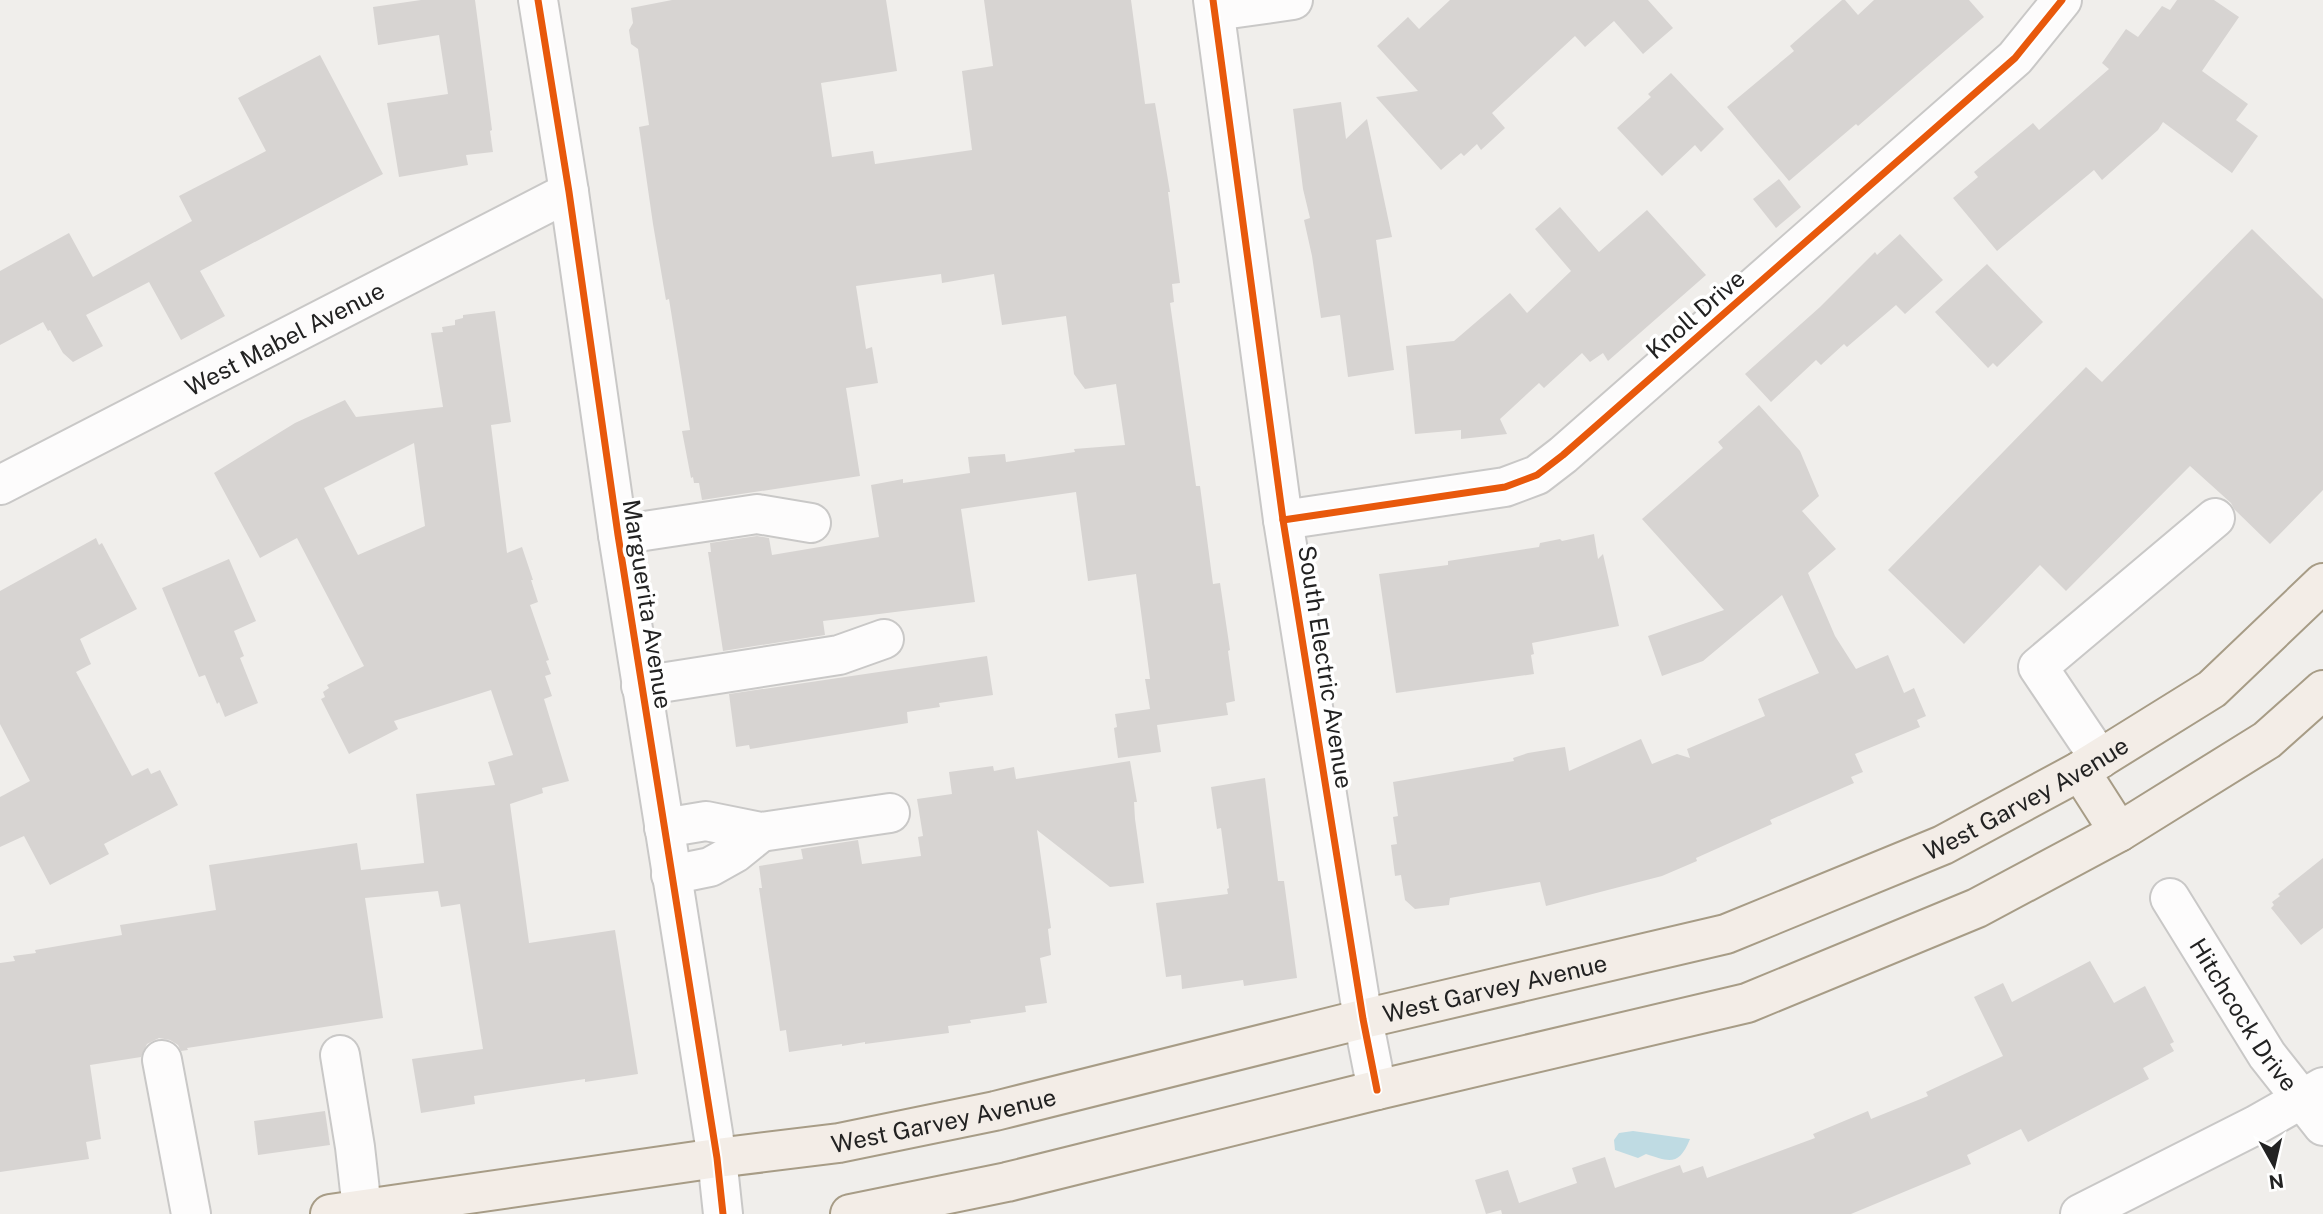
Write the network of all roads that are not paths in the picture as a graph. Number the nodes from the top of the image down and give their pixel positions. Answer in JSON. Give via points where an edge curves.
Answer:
{"nodes":[{"id":1,"x":538,"y":0,"type":"edge"},
{"id":2,"x":1293,"y":0,"type":"edge"},
{"id":3,"x":2062,"y":0,"type":"edge"},
{"id":4,"x":1214,"y":6,"type":"edge"},
{"id":5,"x":569,"y":192,"type":"junction"},
{"id":6,"x":0,"y":485,"type":"edge"},
{"id":7,"x":2215,"y":518,"type":"dead end"},
{"id":8,"x":1283,"y":520,"type":"junction"},
{"id":9,"x":810,"y":523,"type":"dead end"},
{"id":10,"x":618,"y":534,"type":"junction"},
{"id":11,"x":2323,"y":583,"type":"edge"},
{"id":12,"x":884,"y":639,"type":"dead end"},
{"id":13,"x":641,"y":686,"type":"junction"},
{"id":14,"x":2323,"y":691,"type":"edge"},
{"id":15,"x":2090,"y":765,"type":"junction"},
{"id":16,"x":890,"y":813,"type":"dead end"},
{"id":17,"x":664,"y":828,"type":"junction"},
{"id":18,"x":2119,"y":831,"type":"junction"},
{"id":19,"x":761,"y":832,"type":"junction"},
{"id":20,"x":671,"y":875,"type":"junction"},
{"id":21,"x":2171,"y":898,"type":"dead end"},
{"id":22,"x":1363,"y":1019,"type":"junction"},
{"id":23,"x":340,"y":1055,"type":"dead end"},
{"id":24,"x":162,"y":1060,"type":"dead end"},
{"id":25,"x":1377,"y":1090,"type":"junction"},
{"id":26,"x":2316,"y":1104,"type":"edge"},
{"id":27,"x":716,"y":1158,"type":"junction"},
{"id":28,"x":346,"y":1212,"type":"edge"},
{"id":29,"x":191,"y":1214,"type":"edge"},
{"id":30,"x":723,"y":1214,"type":"edge"},
{"id":31,"x":850,"y":1214,"type":"edge"},
{"id":32,"x":2080,"y":1214,"type":"edge"}],
"edges":[{"from":1,"to":5,"type":"street","name":"Marguerita Avenue"},
{"from":2,"to":4,"type":"street"},
{"from":3,"to":8,"type":"street","name":"Knoll Drive","via":[[2015,58],[1537,475],[1505,487]]},
{"from":4,"to":8,"type":"street","name":"South Electric Avenue"},
{"from":5,"to":6,"type":"street","name":"West Mabel Avenue"},
{"from":5,"to":10,"type":"street","name":"Marguerita Avenue"},
{"from":7,"to":15,"type":"street","via":[[2038,667]]},
{"from":8,"to":22,"type":"street","name":"South Electric Avenue"},
{"from":9,"to":10,"type":"street","via":[[757,514]]},
{"from":10,"to":13,"type":"street","name":"Marguerita Avenue"},
{"from":11,"to":15,"type":"main road","name":"West Garvey Avenue","via":[[2212,689]]},
{"from":12,"to":13,"type":"street","via":[[839,655]]},
{"from":13,"to":17,"type":"street","name":"Marguerita Avenue"},
{"from":14,"to":18,"type":"main road","via":[[2267,740]]},
{"from":15,"to":18,"type":"main road"},
{"from":15,"to":22,"type":"main road","name":"West Garvey Avenue","via":[[1943,845],[1726,934]]},
{"from":16,"to":19,"type":"street"},
{"from":17,"to":19,"type":"street","via":[[706,821]]},
{"from":17,"to":20,"type":"street","name":"Marguerita Avenue"},
{"from":18,"to":25,"type":"main road","via":[[1977,908],[1747,1003]]},
{"from":19,"to":20,"type":"street","via":[[710,867]]},
{"from":20,"to":27,"type":"street","name":"Marguerita Avenue"},
{"from":21,"to":26,"type":"street","name":"Hitchcock Drive","via":[[2267,1055]]},
{"from":22,"to":25,"type":"street","name":"South Electric Avenue"},
{"from":22,"to":27,"type":"main road","name":"West Garvey Avenue","via":[[995,1111],[839,1143]]},
{"from":23,"to":28,"type":"street","via":[[355,1147]]},
{"from":24,"to":29,"type":"street"},
{"from":25,"to":31,"type":"main road","via":[[1007,1182]]},
{"from":26,"to":32,"type":"street"},
{"from":27,"to":28,"type":"main road","name":"West Garvey Avenue"},
{"from":27,"to":30,"type":"street","name":"Marguerita Avenue"}]}
